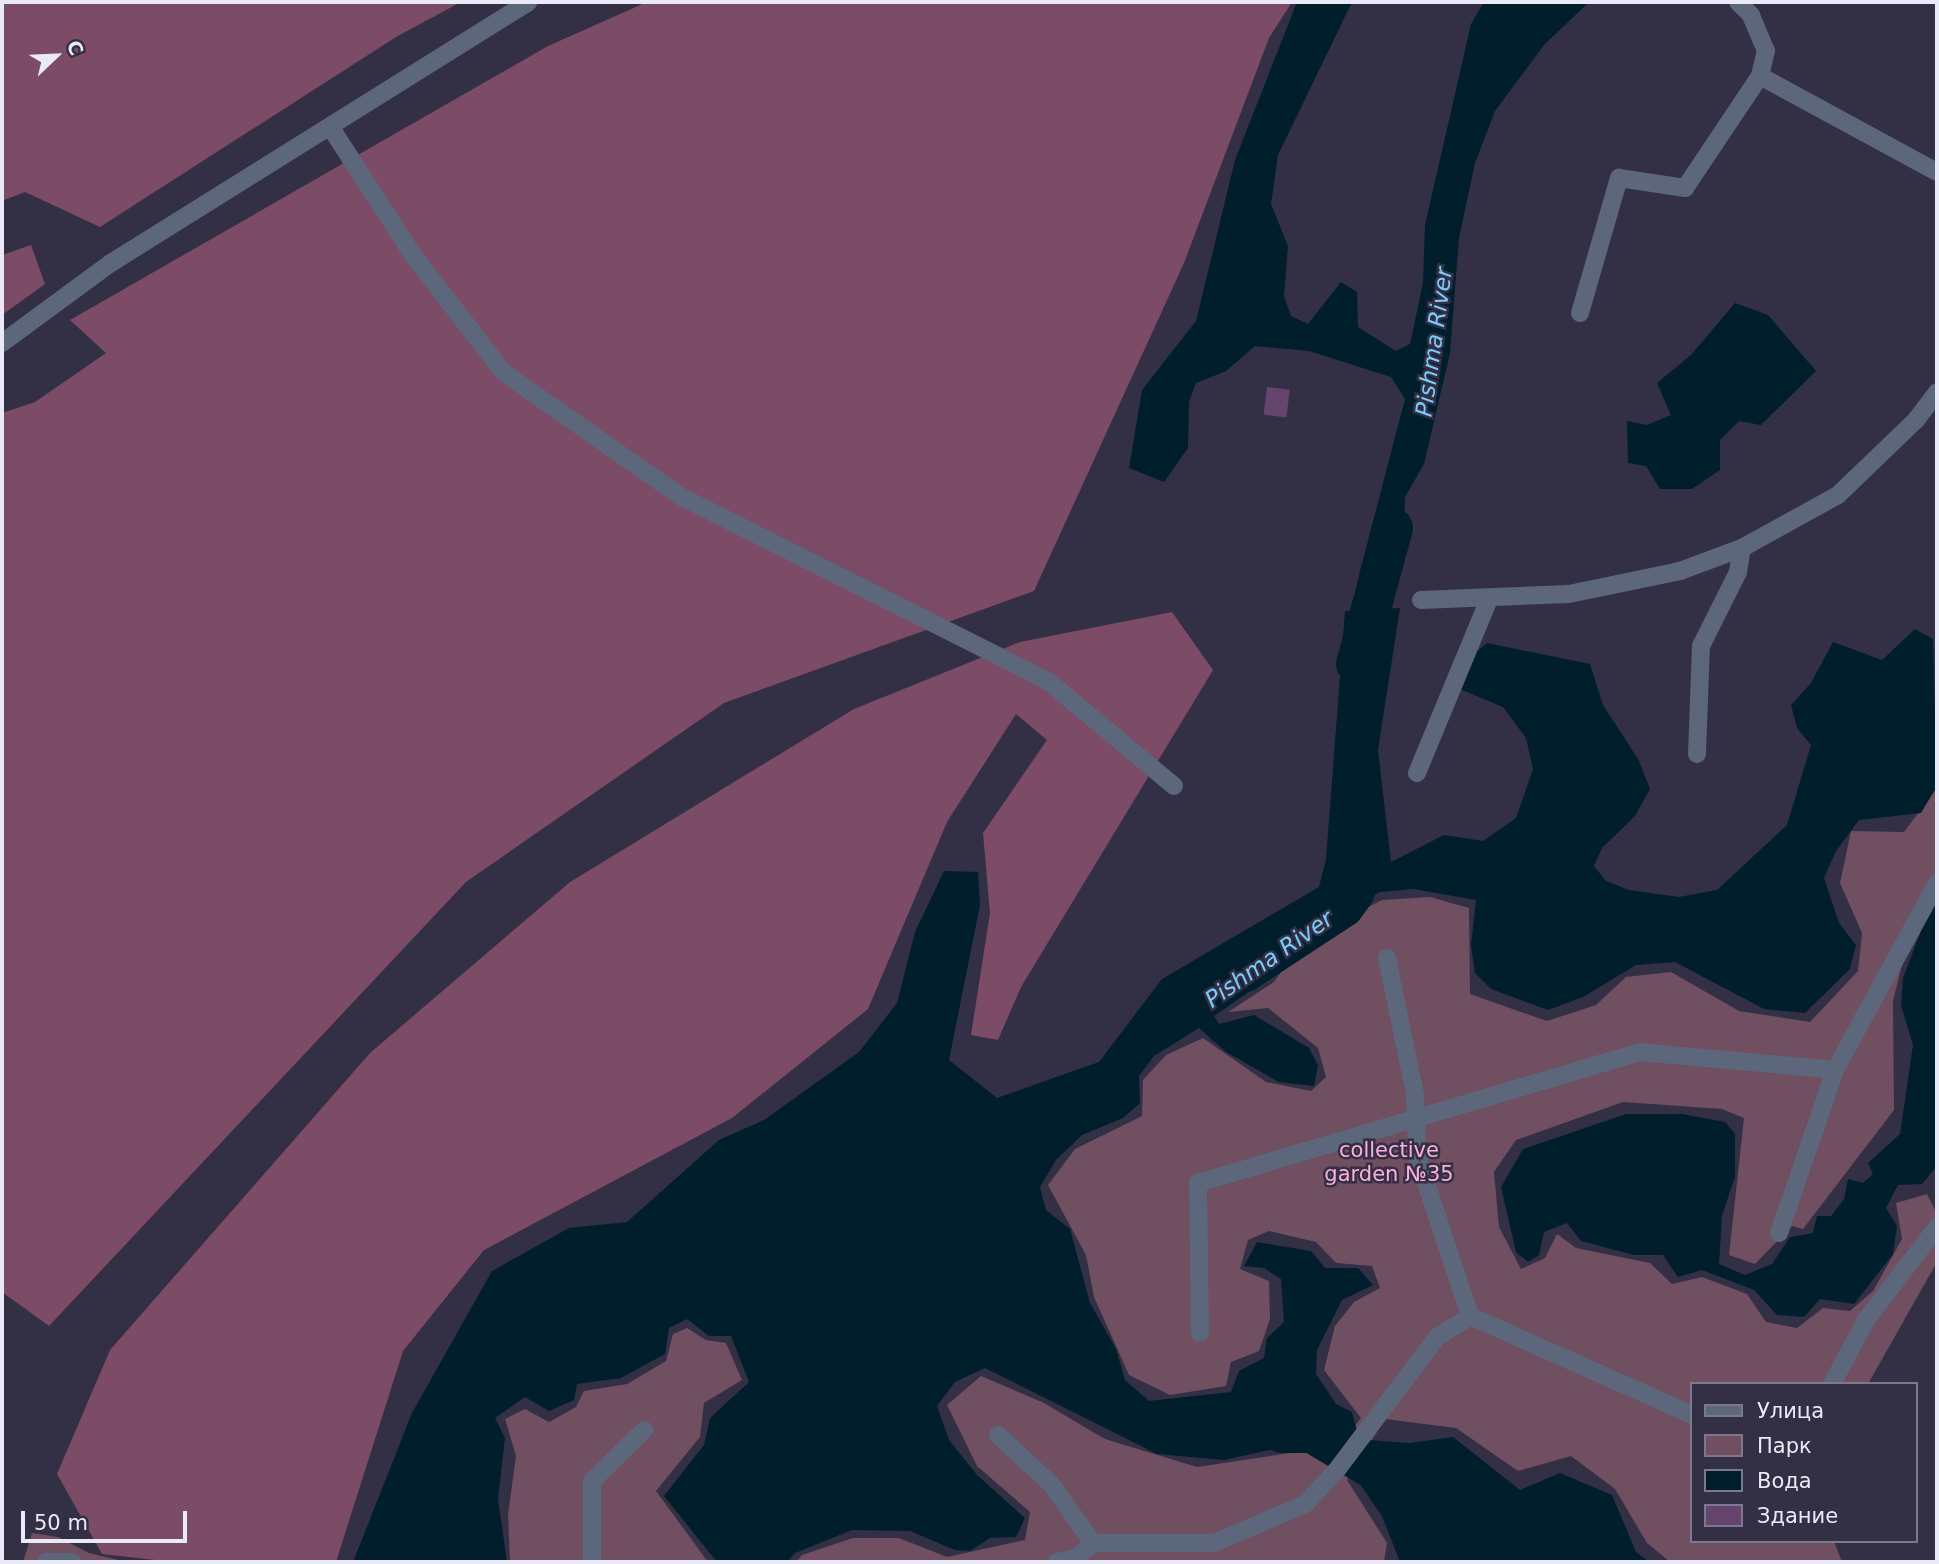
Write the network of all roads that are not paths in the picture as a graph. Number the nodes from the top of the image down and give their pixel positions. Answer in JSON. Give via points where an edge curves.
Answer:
{"nodes":[{"id":1,"x":528,"y":2,"type":"edge"},
{"id":2,"x":1738,"y":2,"type":"edge"},
{"id":3,"x":1760,"y":76,"type":"junction"},
{"id":4,"x":331,"y":128,"type":"junction"},
{"id":5,"x":1937,"y":172,"type":"edge"},
{"id":6,"x":1580,"y":313,"type":"dead end"},
{"id":7,"x":2,"y":343,"type":"edge"},
{"id":8,"x":1937,"y":392,"type":"edge"},
{"id":9,"x":1742,"y":548,"type":"junction"},
{"id":10,"x":1489,"y":599,"type":"junction"},
{"id":11,"x":1421,"y":600,"type":"dead end"},
{"id":12,"x":1697,"y":754,"type":"dead end"},
{"id":13,"x":1417,"y":773,"type":"dead end"},
{"id":14,"x":1174,"y":786,"type":"dead end"},
{"id":15,"x":1937,"y":883,"type":"edge"},
{"id":16,"x":1387,"y":958,"type":"dead end"},
{"id":17,"x":1835,"y":1070,"type":"junction"},
{"id":18,"x":1413,"y":1119,"type":"junction"},
{"id":19,"x":1937,"y":1227,"type":"edge"},
{"id":20,"x":1779,"y":1233,"type":"dead end"},
{"id":21,"x":1470,"y":1316,"type":"junction"},
{"id":22,"x":1200,"y":1334,"type":"dead end"},
{"id":23,"x":1833,"y":1382,"type":"edge"},
{"id":24,"x":1690,"y":1414,"type":"edge"},
{"id":25,"x":644,"y":1430,"type":"dead end"},
{"id":26,"x":998,"y":1435,"type":"dead end"},
{"id":27,"x":1093,"y":1544,"type":"junction"},
{"id":28,"x":46,"y":1562,"type":"edge"},
{"id":29,"x":72,"y":1562,"type":"edge"},
{"id":30,"x":593,"y":1562,"type":"edge"},
{"id":31,"x":1057,"y":1562,"type":"edge"}],
"edges":[{"from":1,"to":4,"type":"street"},
{"from":2,"to":3,"type":"street","via":[[1752,15],[1766,51]]},
{"from":3,"to":5,"type":"street"},
{"from":3,"to":6,"type":"street","via":[[1685,188],[1619,177]]},
{"from":4,"to":7,"type":"street","via":[[111,263]]},
{"from":4,"to":14,"type":"street","via":[[413,256],[503,372],[680,496],[1048,681]]},
{"from":8,"to":9,"type":"street","via":[[1916,420],[1838,495]]},
{"from":9,"to":10,"type":"street","via":[[1679,571],[1569,594]]},
{"from":9,"to":12,"type":"street","via":[[1738,572],[1701,646]]},
{"from":10,"to":11,"type":"street"},
{"from":10,"to":13,"type":"street"},
{"from":15,"to":17,"type":"street"},
{"from":16,"to":18,"type":"street","via":[[1415,1095]]},
{"from":17,"to":18,"type":"street","via":[[1639,1052]]},
{"from":17,"to":20,"type":"street"},
{"from":18,"to":21,"type":"street","via":[[1417,1155]]},
{"from":18,"to":22,"type":"street","via":[[1198,1184]]},
{"from":19,"to":23,"type":"street","via":[[1866,1320]]},
{"from":21,"to":24,"type":"street"},
{"from":21,"to":27,"type":"street","via":[[1437,1337],[1336,1471],[1305,1504],[1214,1543]]},
{"from":25,"to":30,"type":"street","via":[[592,1481]]},
{"from":26,"to":27,"type":"street","via":[[1051,1484]]},
{"from":27,"to":31,"type":"street","via":[[1076,1558]]},
{"from":28,"to":29,"type":"street"}]}
